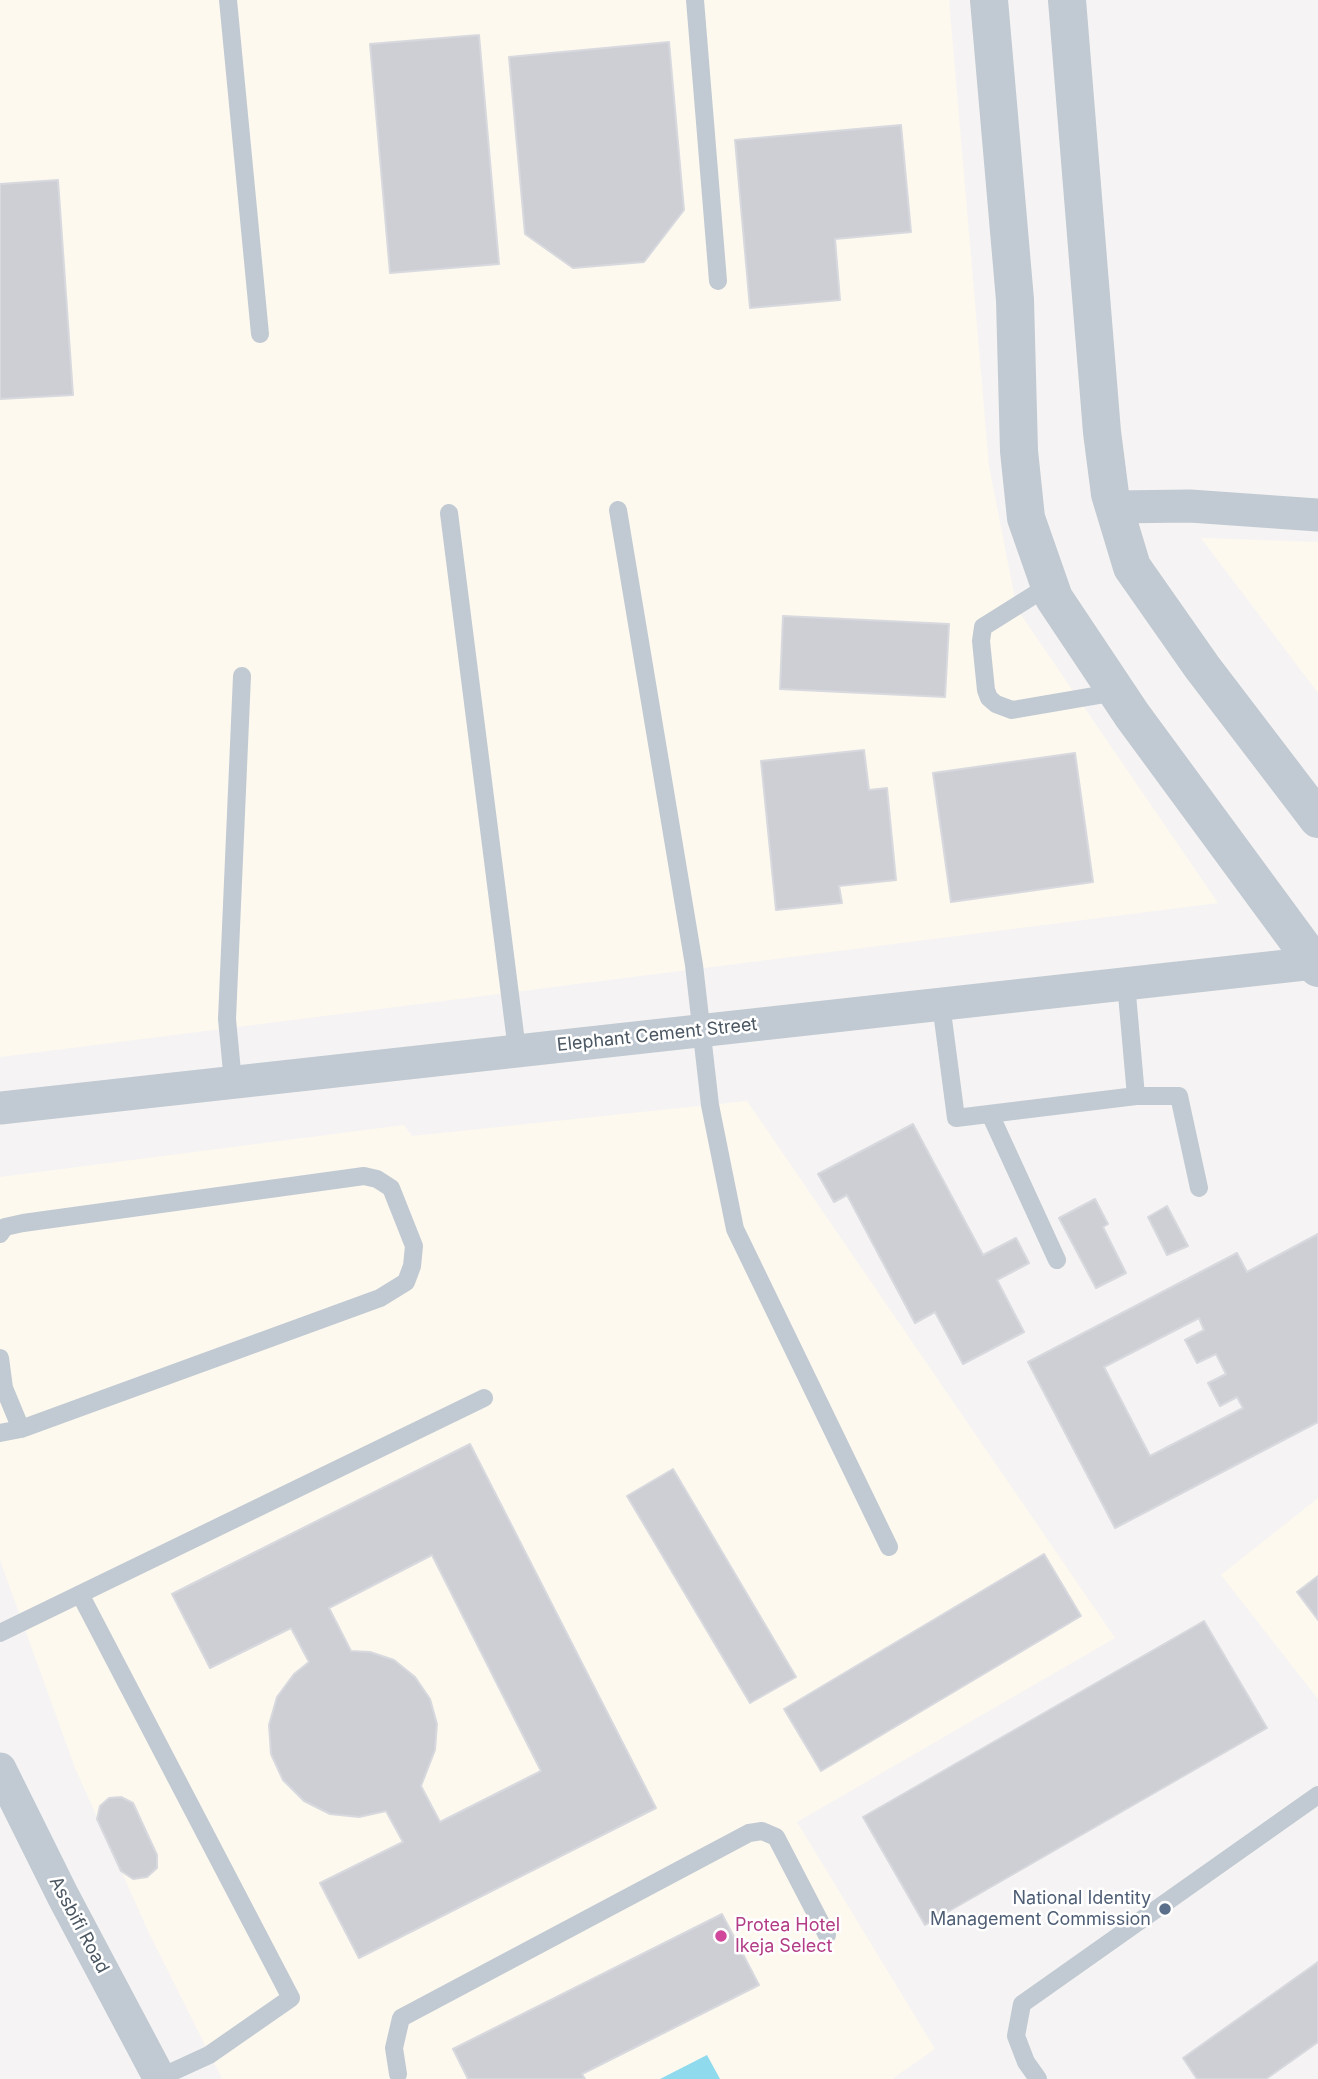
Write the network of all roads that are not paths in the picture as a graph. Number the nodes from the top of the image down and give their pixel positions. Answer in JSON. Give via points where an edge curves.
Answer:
{"nodes":[{"id":1,"x":228,"y":0,"type":"edge"},
{"id":2,"x":695,"y":0,"type":"edge"},
{"id":3,"x":989,"y":0,"type":"edge"},
{"id":4,"x":1068,"y":0,"type":"edge"},
{"id":5,"x":718,"y":281,"type":"dead end"},
{"id":6,"x":260,"y":334,"type":"dead end"},
{"id":7,"x":1114,"y":507,"type":"junction"},
{"id":8,"x":618,"y":510,"type":"dead end"},
{"id":9,"x":449,"y":513,"type":"dead end"},
{"id":10,"x":1318,"y":515,"type":"edge"},
{"id":11,"x":1050,"y":585,"type":"junction"},
{"id":12,"x":242,"y":676,"type":"dead end"},
{"id":13,"x":1117,"y":692,"type":"junction"},
{"id":14,"x":1318,"y":819,"type":"edge"},
{"id":15,"x":1316,"y":965,"type":"edge"},
{"id":16,"x":1126,"y":983,"type":"junction"},
{"id":17,"x":941,"y":1004,"type":"junction"},
{"id":18,"x":703,"y":1030,"type":"junction"},
{"id":19,"x":517,"y":1050,"type":"junction"},
{"id":20,"x":233,"y":1082,"type":"junction"},
{"id":21,"x":1136,"y":1096,"type":"junction"},
{"id":22,"x":0,"y":1108,"type":"edge"},
{"id":23,"x":990,"y":1114,"type":"junction"},
{"id":24,"x":1199,"y":1188,"type":"dead end"},
{"id":25,"x":0,"y":1234,"type":"edge"},
{"id":26,"x":1057,"y":1260,"type":"dead end"},
{"id":27,"x":0,"y":1358,"type":"edge"},
{"id":28,"x":484,"y":1398,"type":"dead end"},
{"id":29,"x":21,"y":1429,"type":"junction"},
{"id":30,"x":0,"y":1433,"type":"edge"},
{"id":31,"x":889,"y":1547,"type":"dead end"},
{"id":32,"x":80,"y":1594,"type":"junction"},
{"id":33,"x":0,"y":1633,"type":"edge"},
{"id":34,"x":0,"y":1769,"type":"edge"},
{"id":35,"x":1318,"y":1795,"type":"edge"},
{"id":36,"x":827,"y":1935,"type":"dead end"},
{"id":37,"x":396,"y":2077,"type":"edge"},
{"id":38,"x":160,"y":2079,"type":"edge"},
{"id":39,"x":1038,"y":2079,"type":"edge"}],
"edges":[{"from":1,"to":6,"type":"lane"},
{"from":2,"to":5,"type":"lane"},
{"from":3,"to":11,"type":"street","via":[[1015,300],[1019,451],[1026,518]]},
{"from":4,"to":7,"type":"street","via":[[1102,432]]},
{"from":7,"to":10,"type":"street","via":[[1190,506]]},
{"from":7,"to":14,"type":"street","via":[[1132,567]]},
{"from":8,"to":18,"type":"lane"},
{"from":9,"to":19,"type":"lane"},
{"from":11,"to":13,"type":"street","via":[[1054,598]]},
{"from":11,"to":13,"type":"lane","via":[[983,626],[989,698],[1013,710]]},
{"from":12,"to":20,"type":"lane","via":[[227,1019]]},
{"from":13,"to":15,"type":"street"},
{"from":15,"to":16,"type":"street","name":"Elephant Cement Street"},
{"from":16,"to":17,"type":"street","name":"Elephant Cement Street"},
{"from":16,"to":21,"type":"lane"},
{"from":17,"to":18,"type":"street","name":"Elephant Cement Street"},
{"from":17,"to":23,"type":"lane","via":[[956,1118]]},
{"from":18,"to":19,"type":"street","name":"Elephant Cement Street"},
{"from":18,"to":31,"type":"lane","via":[[710,1105],[735,1229]]},
{"from":19,"to":20,"type":"street","name":"Elephant Cement Street"},
{"from":20,"to":22,"type":"street","name":"Elephant Cement Street"},
{"from":21,"to":23,"type":"lane"},
{"from":21,"to":24,"type":"lane","via":[[1179,1096]]},
{"from":23,"to":26,"type":"lane"},
{"from":25,"to":29,"type":"lane","via":[[5,1227],[23,1223],[364,1176],[391,1188],[414,1246],[407,1282],[380,1298]]},
{"from":27,"to":29,"type":"lane","via":[[4,1388]]},
{"from":28,"to":32,"type":"lane"},
{"from":29,"to":30,"type":"lane"},
{"from":32,"to":33,"type":"lane"},
{"from":32,"to":38,"type":"lane","via":[[291,1998],[209,2055]]},
{"from":34,"to":38,"type":"street","name":"Assbifi Road"},
{"from":35,"to":39,"type":"lane","via":[[1022,2004],[1016,2036]]},
{"from":36,"to":37,"type":"lane","via":[[776,1837],[749,1833],[401,2018],[394,2048]]}]}
